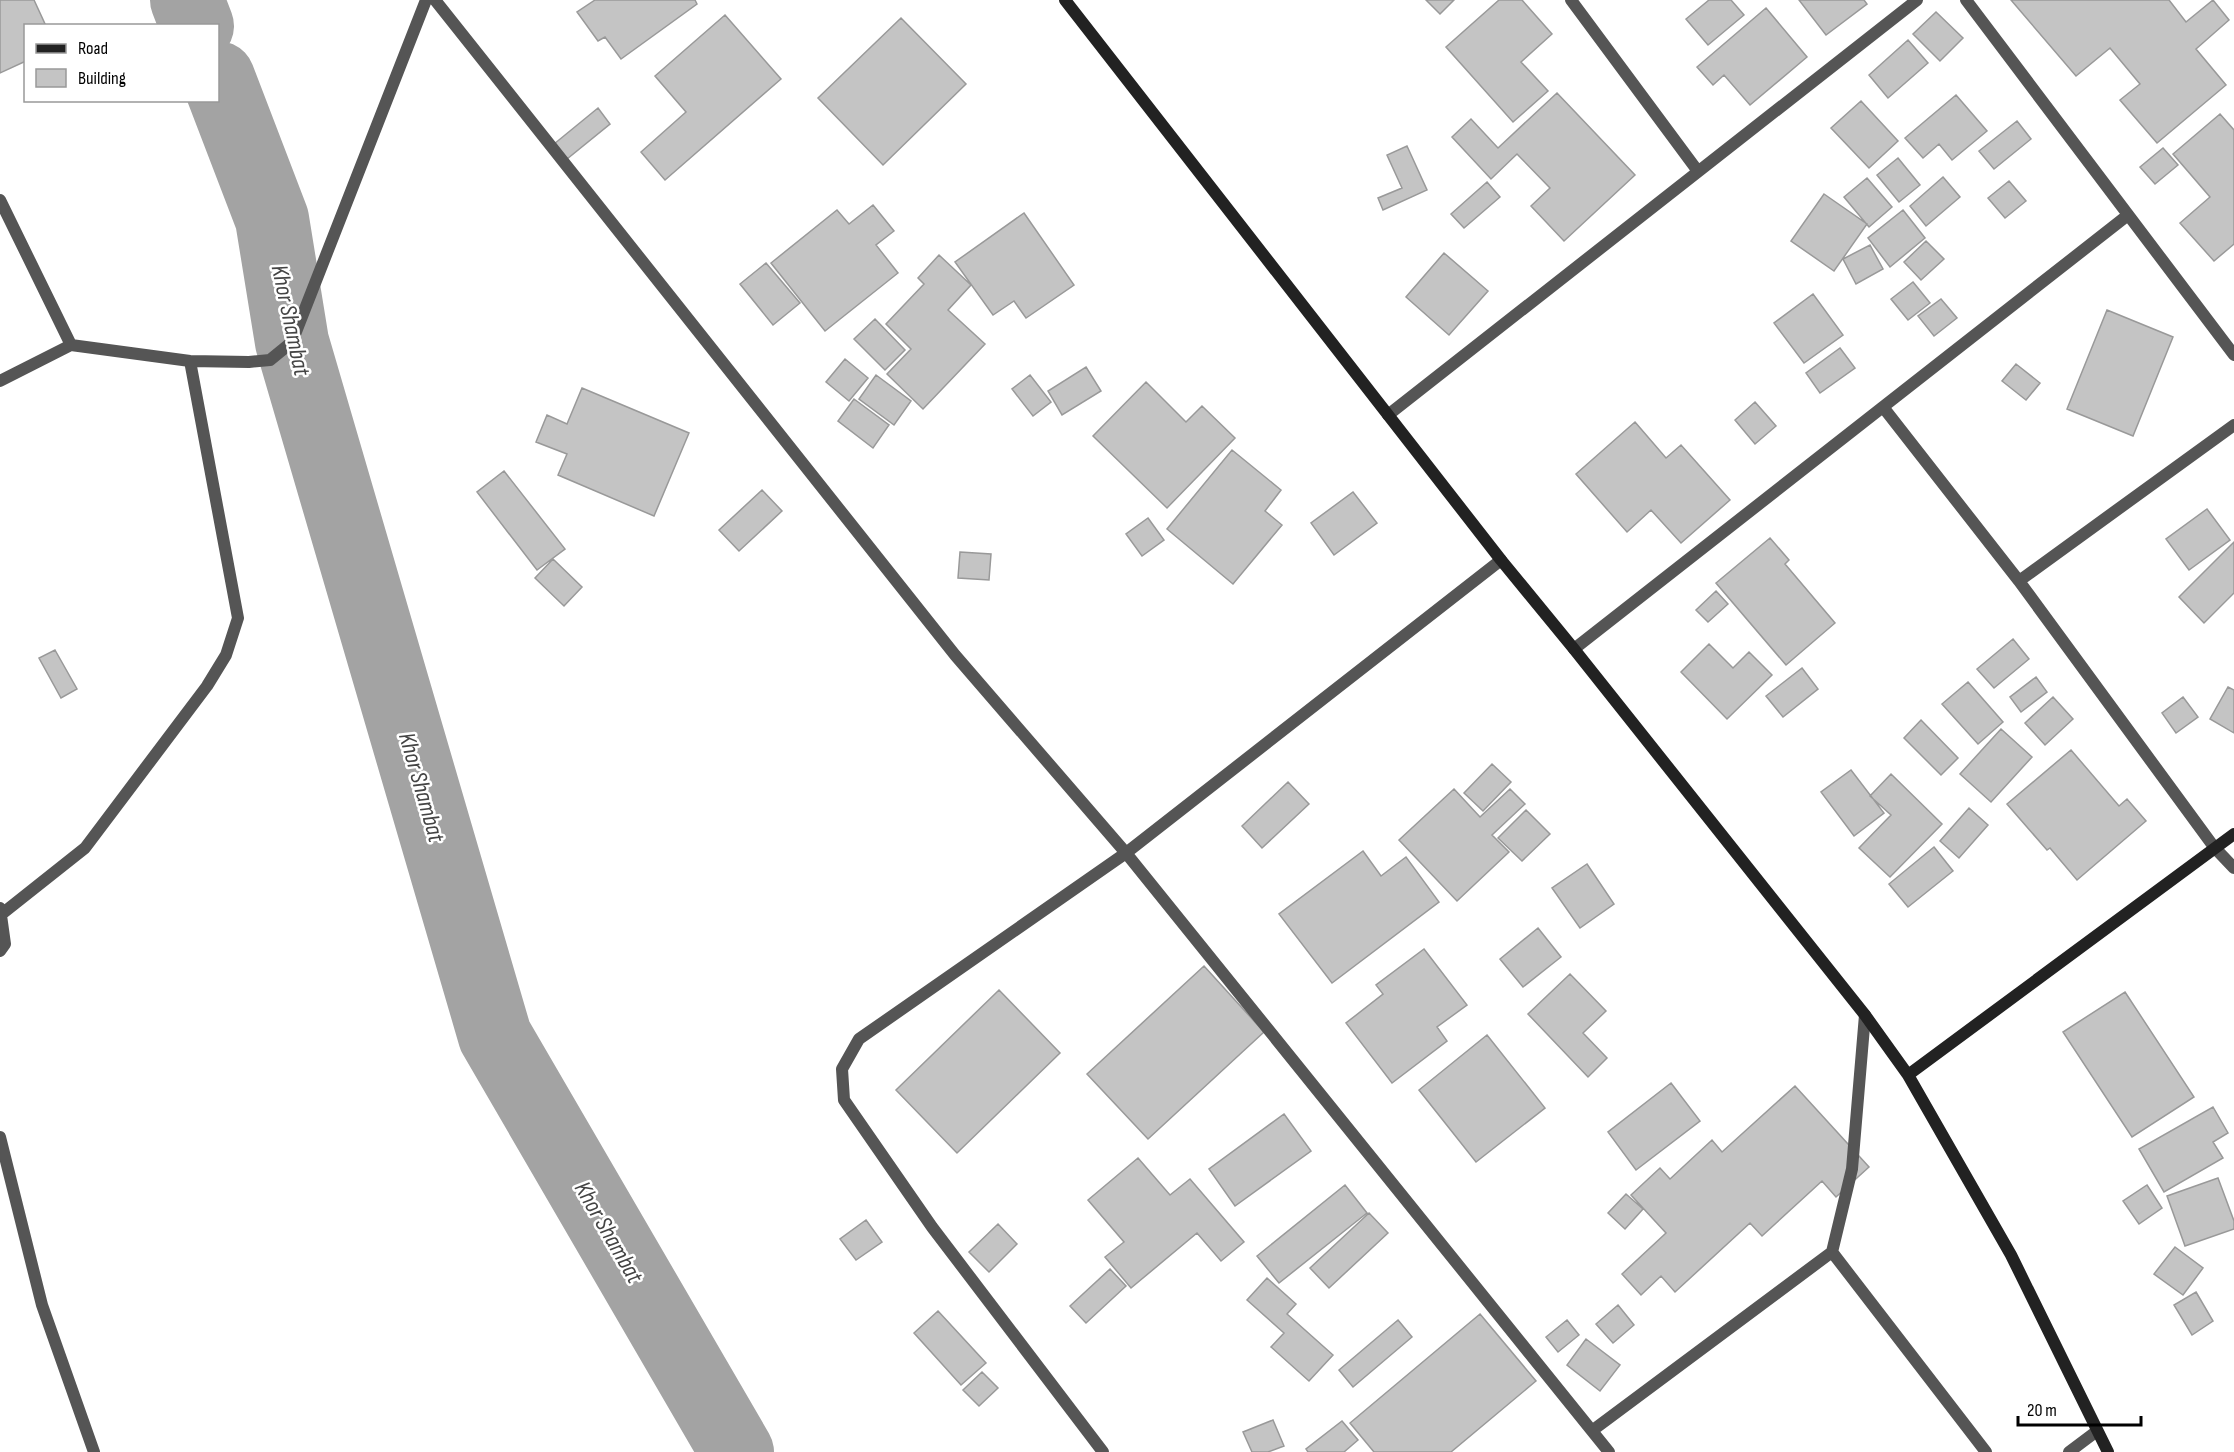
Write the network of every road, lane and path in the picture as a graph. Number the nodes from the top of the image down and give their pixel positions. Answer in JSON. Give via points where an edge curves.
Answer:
{"nodes":[{"id":1,"x":426,"y":0,"type":"edge"},
{"id":2,"x":435,"y":0,"type":"edge"},
{"id":3,"x":1065,"y":0,"type":"edge"},
{"id":4,"x":1571,"y":0,"type":"edge"},
{"id":5,"x":1917,"y":0,"type":"edge"},
{"id":6,"x":1966,"y":0,"type":"edge"},
{"id":7,"x":1697,"y":170,"type":"junction"},
{"id":8,"x":0,"y":200,"type":"edge"},
{"id":9,"x":2128,"y":214,"type":"junction"},
{"id":10,"x":71,"y":345,"type":"junction"},
{"id":11,"x":2234,"y":355,"type":"edge"},
{"id":12,"x":190,"y":361,"type":"junction"},
{"id":13,"x":0,"y":381,"type":"edge"},
{"id":14,"x":1883,"y":407,"type":"junction"},
{"id":15,"x":1388,"y":415,"type":"junction"},
{"id":16,"x":2234,"y":425,"type":"edge"},
{"id":17,"x":1501,"y":560,"type":"junction"},
{"id":18,"x":2019,"y":581,"type":"junction"},
{"id":19,"x":1574,"y":649,"type":"junction"},
{"id":20,"x":2234,"y":834,"type":"edge"},
{"id":21,"x":2214,"y":847,"type":"junction"},
{"id":22,"x":1126,"y":853,"type":"junction"},
{"id":23,"x":2234,"y":868,"type":"edge"},
{"id":24,"x":1,"y":910,"type":"edge"},
{"id":25,"x":0,"y":951,"type":"edge"},
{"id":26,"x":1865,"y":1015,"type":"junction"},
{"id":27,"x":1908,"y":1075,"type":"junction"},
{"id":28,"x":0,"y":1137,"type":"edge"},
{"id":29,"x":1832,"y":1252,"type":"junction"},
{"id":30,"x":1593,"y":1430,"type":"junction"},
{"id":31,"x":2097,"y":1431,"type":"junction"},
{"id":32,"x":94,"y":1452,"type":"edge"},
{"id":33,"x":1103,"y":1452,"type":"edge"},
{"id":34,"x":1609,"y":1452,"type":"edge"},
{"id":35,"x":1986,"y":1452,"type":"edge"},
{"id":36,"x":2069,"y":1452,"type":"edge"},
{"id":37,"x":2108,"y":1452,"type":"edge"}],
"edges":[{"from":1,"to":12,"type":"street","via":[[292,342],[270,360]]},
{"from":2,"to":22,"type":"street","via":[[955,655]]},
{"from":3,"to":15,"type":"street"},
{"from":4,"to":7,"type":"street"},
{"from":5,"to":7,"type":"street"},
{"from":6,"to":9,"type":"street"},
{"from":7,"to":15,"type":"street"},
{"from":8,"to":10,"type":"street"},
{"from":9,"to":11,"type":"street"},
{"from":9,"to":14,"type":"street"},
{"from":10,"to":12,"type":"street"},
{"from":10,"to":13,"type":"street"},
{"from":12,"to":24,"type":"street","via":[[238,618],[229,646],[207,686],[85,848]]},
{"from":14,"to":18,"type":"street"},
{"from":14,"to":19,"type":"street"},
{"from":15,"to":17,"type":"street"},
{"from":16,"to":18,"type":"street"},
{"from":17,"to":19,"type":"street"},
{"from":17,"to":22,"type":"street"},
{"from":18,"to":21,"type":"street"},
{"from":19,"to":26,"type":"street"},
{"from":20,"to":21,"type":"street"},
{"from":21,"to":23,"type":"street"},
{"from":21,"to":27,"type":"street"},
{"from":22,"to":30,"type":"street"},
{"from":22,"to":33,"type":"street","via":[[859,1039],[842,1069],[844,1100],[932,1227]]},
{"from":24,"to":25,"type":"street","via":[[4,944]]},
{"from":26,"to":27,"type":"street"},
{"from":26,"to":29,"type":"street","via":[[1852,1169]]},
{"from":27,"to":31,"type":"street","via":[[2011,1255]]},
{"from":28,"to":32,"type":"street","via":[[42,1305]]},
{"from":29,"to":30,"type":"street"},
{"from":29,"to":35,"type":"street"},
{"from":30,"to":34,"type":"street"},
{"from":31,"to":36,"type":"street"},
{"from":31,"to":37,"type":"street"}]}
